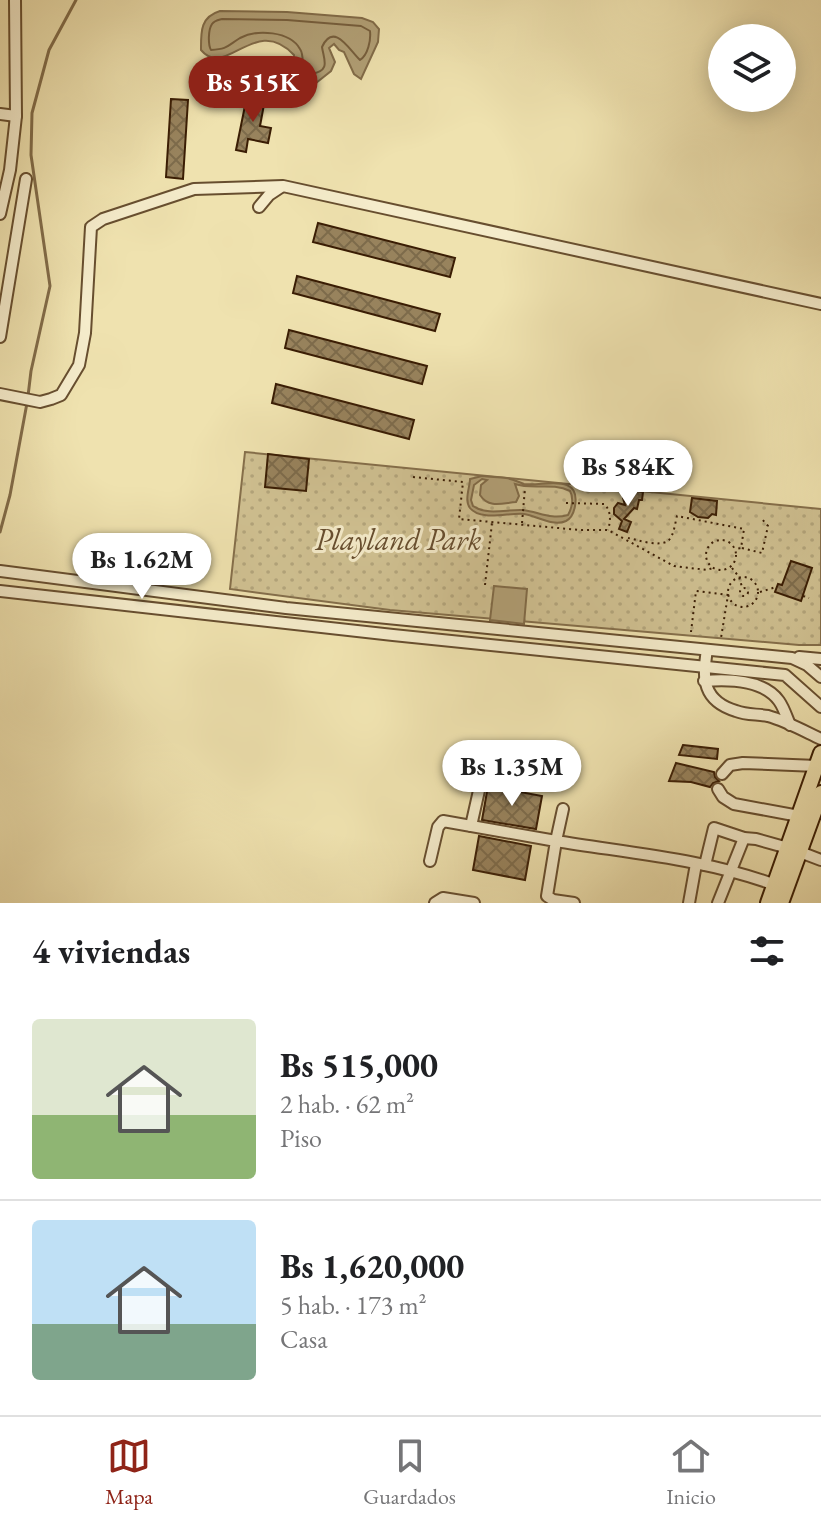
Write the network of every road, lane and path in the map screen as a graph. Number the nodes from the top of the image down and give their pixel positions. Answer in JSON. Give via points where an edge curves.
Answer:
{"nodes":[{"id":1,"x":15,"y":0,"type":"edge"},
{"id":2,"x":0,"y":114,"type":"edge"},
{"id":3,"x":16,"y":116,"type":"junction"},
{"id":4,"x":26,"y":179,"type":"dead end"},
{"id":5,"x":283,"y":186,"type":"junction"},
{"id":6,"x":259,"y":207,"type":"dead end"},
{"id":7,"x":0,"y":214,"type":"edge"},
{"id":8,"x":821,"y":304,"type":"edge"},
{"id":9,"x":0,"y":337,"type":"edge"},
{"id":10,"x":0,"y":394,"type":"edge"},
{"id":11,"x":413,"y":477,"type":"dead end"},
{"id":12,"x":525,"y":488,"type":"dead end"},
{"id":13,"x":566,"y":503,"type":"dead end"},
{"id":14,"x":761,"y":518,"type":"dead end"},
{"id":15,"x":492,"y":521,"type":"junction"},
{"id":16,"x":522,"y":524,"type":"junction"},
{"id":17,"x":608,"y":530,"type":"junction"},
{"id":18,"x":623,"y":537,"type":"junction"},
{"id":19,"x":741,"y":548,"type":"junction"},
{"id":20,"x":735,"y":549,"type":"junction"},
{"id":21,"x":731,"y":567,"type":"junction"},
{"id":22,"x":713,"y":568,"type":"junction"},
{"id":23,"x":6,"y":572,"type":"edge"},
{"id":24,"x":739,"y":577,"type":"junction"},
{"id":25,"x":485,"y":585,"type":"dead end"},
{"id":26,"x":122,"y":587,"type":"junction"},
{"id":27,"x":776,"y":587,"type":"dead end"},
{"id":28,"x":742,"y":588,"type":"dead end"},
{"id":29,"x":4,"y":591,"type":"edge"},
{"id":30,"x":148,"y":591,"type":"junction"},
{"id":31,"x":758,"y":592,"type":"junction"},
{"id":32,"x":728,"y":595,"type":"junction"},
{"id":33,"x":803,"y":596,"type":"dead end"},
{"id":34,"x":809,"y":598,"type":"dead end"},
{"id":35,"x":118,"y":604,"type":"junction"},
{"id":36,"x":145,"y":607,"type":"junction"},
{"id":37,"x":691,"y":632,"type":"dead end"},
{"id":38,"x":721,"y":638,"type":"dead end"},
{"id":39,"x":707,"y":650,"type":"junction"},
{"id":40,"x":793,"y":655,"type":"dead end"},
{"id":41,"x":821,"y":659,"type":"edge"},
{"id":42,"x":704,"y":666,"type":"junction"},
{"id":43,"x":821,"y":677,"type":"edge"},
{"id":44,"x":704,"y":681,"type":"junction"},
{"id":45,"x":821,"y":707,"type":"edge"},
{"id":46,"x":790,"y":725,"type":"junction"},
{"id":47,"x":821,"y":739,"type":"edge"},
{"id":48,"x":819,"y":760,"type":"edge"},
{"id":49,"x":722,"y":774,"type":"dead end"},
{"id":50,"x":480,"y":786,"type":"dead end"},
{"id":51,"x":718,"y":789,"type":"dead end"},
{"id":52,"x":821,"y":793,"type":"edge"},
{"id":53,"x":563,"y":809,"type":"dead end"},
{"id":54,"x":799,"y":816,"type":"junction"},
{"id":55,"x":471,"y":826,"type":"junction"},
{"id":56,"x":744,"y":838,"type":"junction"},
{"id":57,"x":556,"y":841,"type":"junction"},
{"id":58,"x":794,"y":850,"type":"junction"},
{"id":59,"x":821,"y":860,"type":"edge"},
{"id":60,"x":430,"y":861,"type":"dead end"},
{"id":61,"x":701,"y":864,"type":"junction"},
{"id":62,"x":729,"y":871,"type":"junction"},
{"id":63,"x":775,"y":885,"type":"junction"},
{"id":64,"x":435,"y":903,"type":"edge"},
{"id":65,"x":474,"y":903,"type":"edge"},
{"id":66,"x":574,"y":903,"type":"edge"},
{"id":67,"x":689,"y":903,"type":"edge"},
{"id":68,"x":718,"y":903,"type":"edge"},
{"id":69,"x":768,"y":903,"type":"edge"},
{"id":70,"x":781,"y":903,"type":"edge"}],
"edges":[{"from":1,"to":3,"type":"street"},
{"from":2,"to":3,"type":"street"},
{"from":3,"to":7,"type":"street"},
{"from":4,"to":9,"type":"street"},
{"from":5,"to":6,"type":"street"},
{"from":5,"to":8,"type":"street"},
{"from":5,"to":10,"type":"street","via":[[194,189],[91,227],[79,365],[61,395],[40,402]]},
{"from":11,"to":15,"type":"path","via":[[463,482],[459,519]]},
{"from":12,"to":16,"type":"path"},
{"from":13,"to":17,"type":"path","via":[[605,504],[611,520]]},
{"from":14,"to":19,"type":"path","via":[[768,526],[762,553]]},
{"from":15,"to":16,"type":"path"},
{"from":15,"to":25,"type":"path"},
{"from":16,"to":17,"type":"path"},
{"from":17,"to":18,"type":"path"},
{"from":18,"to":19,"type":"path","via":[[666,542],[677,516],[744,529]]},
{"from":18,"to":22,"type":"path","via":[[674,566]]},
{"from":19,"to":20,"type":"path"},
{"from":20,"to":21,"type":"path"},
{"from":20,"to":22,"type":"path","via":[[724,540],[711,543],[706,556]]},
{"from":21,"to":22,"type":"path"},
{"from":21,"to":24,"type":"path"},
{"from":23,"to":26,"type":"street"},
{"from":24,"to":28,"type":"path"},
{"from":24,"to":31,"type":"path","via":[[753,580]]},
{"from":24,"to":32,"type":"path","via":[[731,582]]},
{"from":26,"to":30,"type":"street"},
{"from":26,"to":35,"type":"street","via":[[125,598]]},
{"from":27,"to":31,"type":"path"},
{"from":29,"to":35,"type":"street"},
{"from":30,"to":36,"type":"street"},
{"from":30,"to":39,"type":"street"},
{"from":31,"to":32,"type":"path","via":[[747,607],[734,604]]},
{"from":32,"to":37,"type":"path","via":[[696,591]]},
{"from":32,"to":38,"type":"path"},
{"from":33,"to":34,"type":"path"},
{"from":35,"to":36,"type":"street"},
{"from":36,"to":42,"type":"street"},
{"from":39,"to":42,"type":"street"},
{"from":39,"to":43,"type":"street","via":[[792,658]]},
{"from":40,"to":41,"type":"street"},
{"from":42,"to":44,"type":"street"},
{"from":42,"to":45,"type":"street","via":[[785,675]]},
{"from":44,"to":46,"type":"street","via":[[708,692],[735,711]]},
{"from":44,"to":46,"type":"street","via":[[759,686],[778,700]]},
{"from":46,"to":47,"type":"street"},
{"from":48,"to":49,"type":"street","via":[[743,763],[730,765]]},
{"from":48,"to":54,"type":"highway"},
{"from":50,"to":55,"type":"street"},
{"from":51,"to":54,"type":"street","via":[[734,804]]},
{"from":52,"to":58,"type":"highway"},
{"from":53,"to":57,"type":"street"},
{"from":54,"to":58,"type":"highway"},
{"from":55,"to":57,"type":"street"},
{"from":55,"to":60,"type":"street","via":[[439,824]]},
{"from":56,"to":58,"type":"street"},
{"from":56,"to":61,"type":"street","via":[[714,828]]},
{"from":56,"to":62,"type":"street"},
{"from":57,"to":61,"type":"street"},
{"from":57,"to":66,"type":"street","via":[[547,896]]},
{"from":58,"to":59,"type":"street"},
{"from":58,"to":63,"type":"highway"},
{"from":58,"to":70,"type":"highway"},
{"from":61,"to":62,"type":"street"},
{"from":61,"to":67,"type":"street"},
{"from":62,"to":63,"type":"street"},
{"from":62,"to":68,"type":"street"},
{"from":63,"to":69,"type":"highway"},
{"from":64,"to":65,"type":"street","via":[[443,898]]}]}
